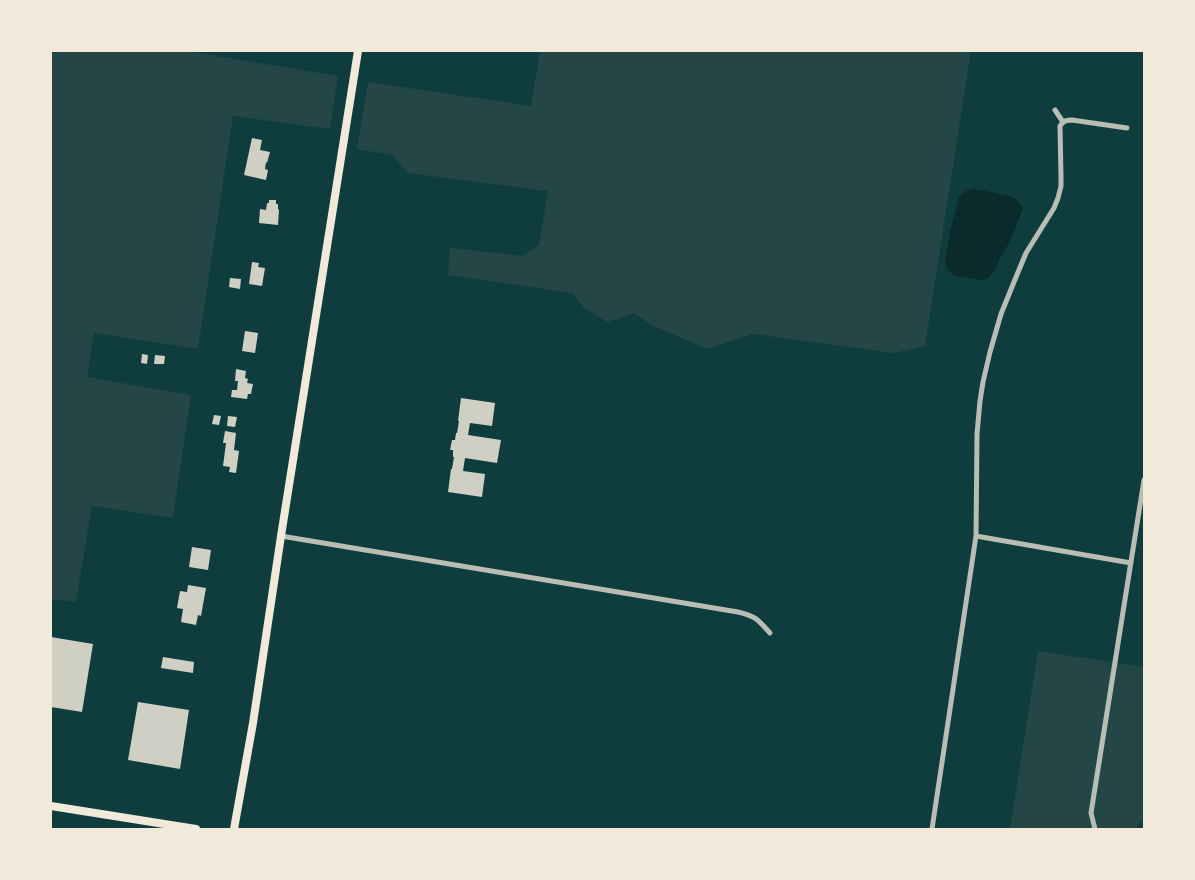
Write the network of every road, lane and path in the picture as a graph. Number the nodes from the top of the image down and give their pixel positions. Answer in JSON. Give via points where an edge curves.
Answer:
{"nodes":[{"id":1,"x":358,"y":51,"type":"edge"},
{"id":2,"x":1055,"y":110,"type":"dead end"},
{"id":3,"x":1063,"y":122,"type":"junction"},
{"id":4,"x":1127,"y":128,"type":"dead end"},
{"id":5,"x":1144,"y":480,"type":"edge"},
{"id":6,"x":281,"y":536,"type":"junction"},
{"id":7,"x":976,"y":536,"type":"junction"},
{"id":8,"x":1131,"y":563,"type":"junction"},
{"id":9,"x":770,"y":634,"type":"dead end"},
{"id":10,"x":51,"y":806,"type":"edge"},
{"id":11,"x":196,"y":829,"type":"edge"},
{"id":12,"x":234,"y":829,"type":"edge"},
{"id":13,"x":932,"y":829,"type":"edge"},
{"id":14,"x":1095,"y":829,"type":"edge"}],
"edges":[{"from":1,"to":6,"type":"main road"},
{"from":2,"to":3,"type":"street"},
{"from":3,"to":4,"type":"street","via":[[1072,120]]},
{"from":3,"to":7,"type":"street","via":[[1059,131],[1061,186],[1058,198],[1026,253],[1014,282],[1001,314],[983,382],[977,434]]},
{"from":5,"to":8,"type":"street"},
{"from":6,"to":9,"type":"street","via":[[749,614]]},
{"from":6,"to":12,"type":"main road"},
{"from":7,"to":8,"type":"street"},
{"from":7,"to":13,"type":"street"},
{"from":8,"to":14,"type":"street","via":[[1091,813]]},
{"from":10,"to":11,"type":"main road"}]}
